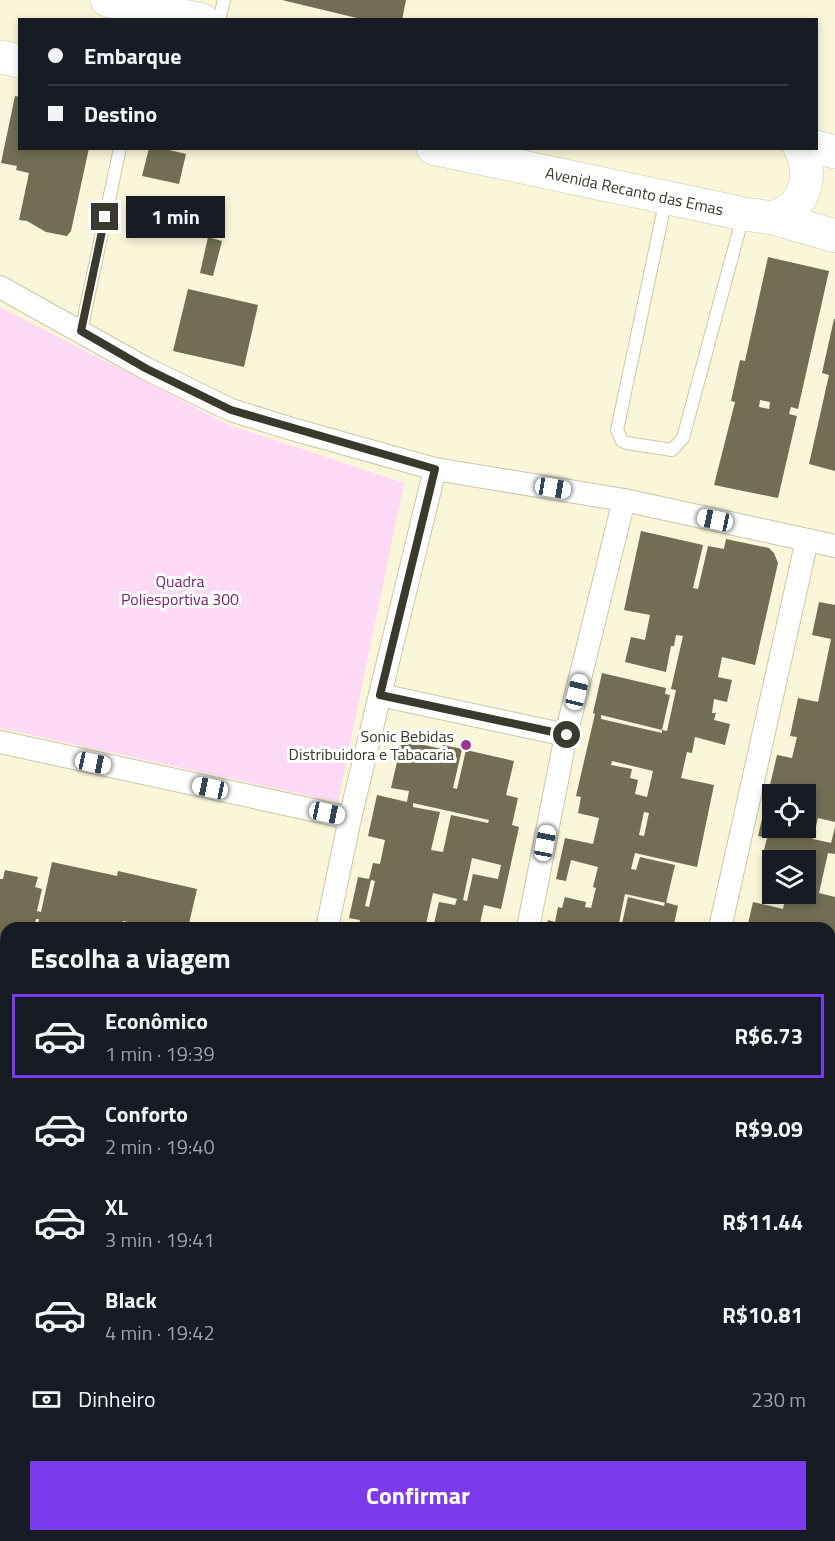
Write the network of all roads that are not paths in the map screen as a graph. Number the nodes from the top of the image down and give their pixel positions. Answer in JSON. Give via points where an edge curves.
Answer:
{"nodes":[{"id":1,"x":106,"y":0,"type":"edge"},
{"id":2,"x":224,"y":0,"type":"edge"},
{"id":3,"x":192,"y":18,"type":"edge"},
{"id":4,"x":220,"y":18,"type":"edge"},
{"id":5,"x":0,"y":57,"type":"edge"},
{"id":6,"x":18,"y":61,"type":"edge"},
{"id":7,"x":818,"y":148,"type":"edge"},
{"id":8,"x":120,"y":150,"type":"edge"},
{"id":9,"x":442,"y":150,"type":"edge"},
{"id":10,"x":801,"y":150,"type":"edge"},
{"id":11,"x":835,"y":152,"type":"edge"},
{"id":12,"x":666,"y":198,"type":"junction"},
{"id":13,"x":758,"y":216,"type":"junction"},
{"id":14,"x":835,"y":236,"type":"edge"},
{"id":15,"x":0,"y":287,"type":"edge"},
{"id":16,"x":81,"y":331,"type":"junction"},
{"id":17,"x":435,"y":469,"type":"junction"},
{"id":18,"x":624,"y":500,"type":"junction"},
{"id":19,"x":807,"y":540,"type":"junction"},
{"id":20,"x":835,"y":546,"type":"edge"},
{"id":21,"x":380,"y":695,"type":"junction"},
{"id":22,"x":567,"y":735,"type":"junction"},
{"id":23,"x":0,"y":742,"type":"edge"},
{"id":24,"x":350,"y":818,"type":"junction"},
{"id":25,"x":328,"y":922,"type":"edge"},
{"id":26,"x":529,"y":922,"type":"edge"},
{"id":27,"x":721,"y":922,"type":"edge"}],
"edges":[{"from":1,"to":3,"type":"main road"},
{"from":2,"to":4,"type":"lane"},
{"from":5,"to":6,"type":"main road"},
{"from":7,"to":11,"type":"main road"},
{"from":8,"to":16,"type":"lane"},
{"from":9,"to":12,"type":"main road","name":"Avenida Recanto das Emas"},
{"from":10,"to":13,"type":"main road","via":[[807,176],[802,195],[790,209]]},
{"from":12,"to":13,"type":"main road","name":"Avenida Recanto das Emas"},
{"from":12,"to":13,"type":"lane","via":[[617,430],[627,443],[672,450],[683,438]]},
{"from":13,"to":14,"type":"main road","name":"Avenida Recanto das Emas"},
{"from":15,"to":16,"type":"street"},
{"from":16,"to":17,"type":"street","via":[[231,410]]},
{"from":17,"to":18,"type":"street"},
{"from":17,"to":21,"type":"street"},
{"from":18,"to":19,"type":"street"},
{"from":18,"to":22,"type":"street"},
{"from":19,"to":20,"type":"street"},
{"from":19,"to":27,"type":"street"},
{"from":21,"to":22,"type":"street"},
{"from":21,"to":24,"type":"street"},
{"from":22,"to":26,"type":"street"},
{"from":23,"to":24,"type":"street"},
{"from":24,"to":25,"type":"street"}]}
